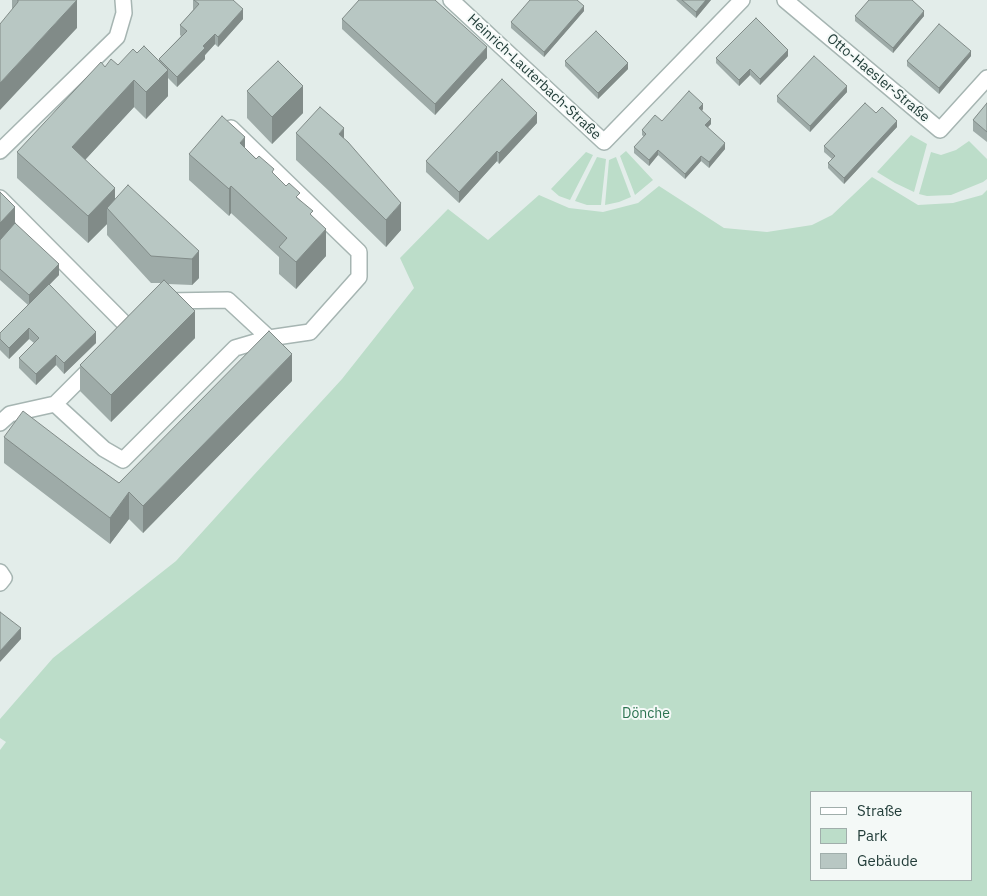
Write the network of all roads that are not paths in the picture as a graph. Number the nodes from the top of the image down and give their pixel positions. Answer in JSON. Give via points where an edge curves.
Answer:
{"nodes":[{"id":1,"x":123,"y":0,"type":"edge"},
{"id":2,"x":451,"y":0,"type":"edge"},
{"id":3,"x":742,"y":0,"type":"edge"},
{"id":4,"x":785,"y":0,"type":"edge"},
{"id":5,"x":987,"y":78,"type":"edge"},
{"id":6,"x":231,"y":128,"type":"edge"},
{"id":7,"x":0,"y":151,"type":"edge"},
{"id":8,"x":0,"y":198,"type":"edge"},
{"id":9,"x":269,"y":338,"type":"junction"},
{"id":10,"x":103,"y":357,"type":"edge"},
{"id":11,"x":55,"y":404,"type":"junction"},
{"id":12,"x":0,"y":423,"type":"edge"}],
"edges":[{"from":1,"to":7,"type":"street","via":[[124,13],[116,37]]},
{"from":2,"to":3,"type":"street","name":"Heinrich-Lauterbach-Straße","via":[[604,142]]},
{"from":4,"to":5,"type":"street","name":"Otto-Haesler-Straße","via":[[940,130]]},
{"from":6,"to":9,"type":"street","via":[[359,252],[358,277],[310,332]]},
{"from":8,"to":9,"type":"street","via":[[127,333],[158,301],[228,300]]},
{"from":9,"to":11,"type":"street","via":[[235,348],[123,460],[104,449]]},
{"from":10,"to":11,"type":"street"},
{"from":11,"to":12,"type":"street","via":[[10,414]]}]}
